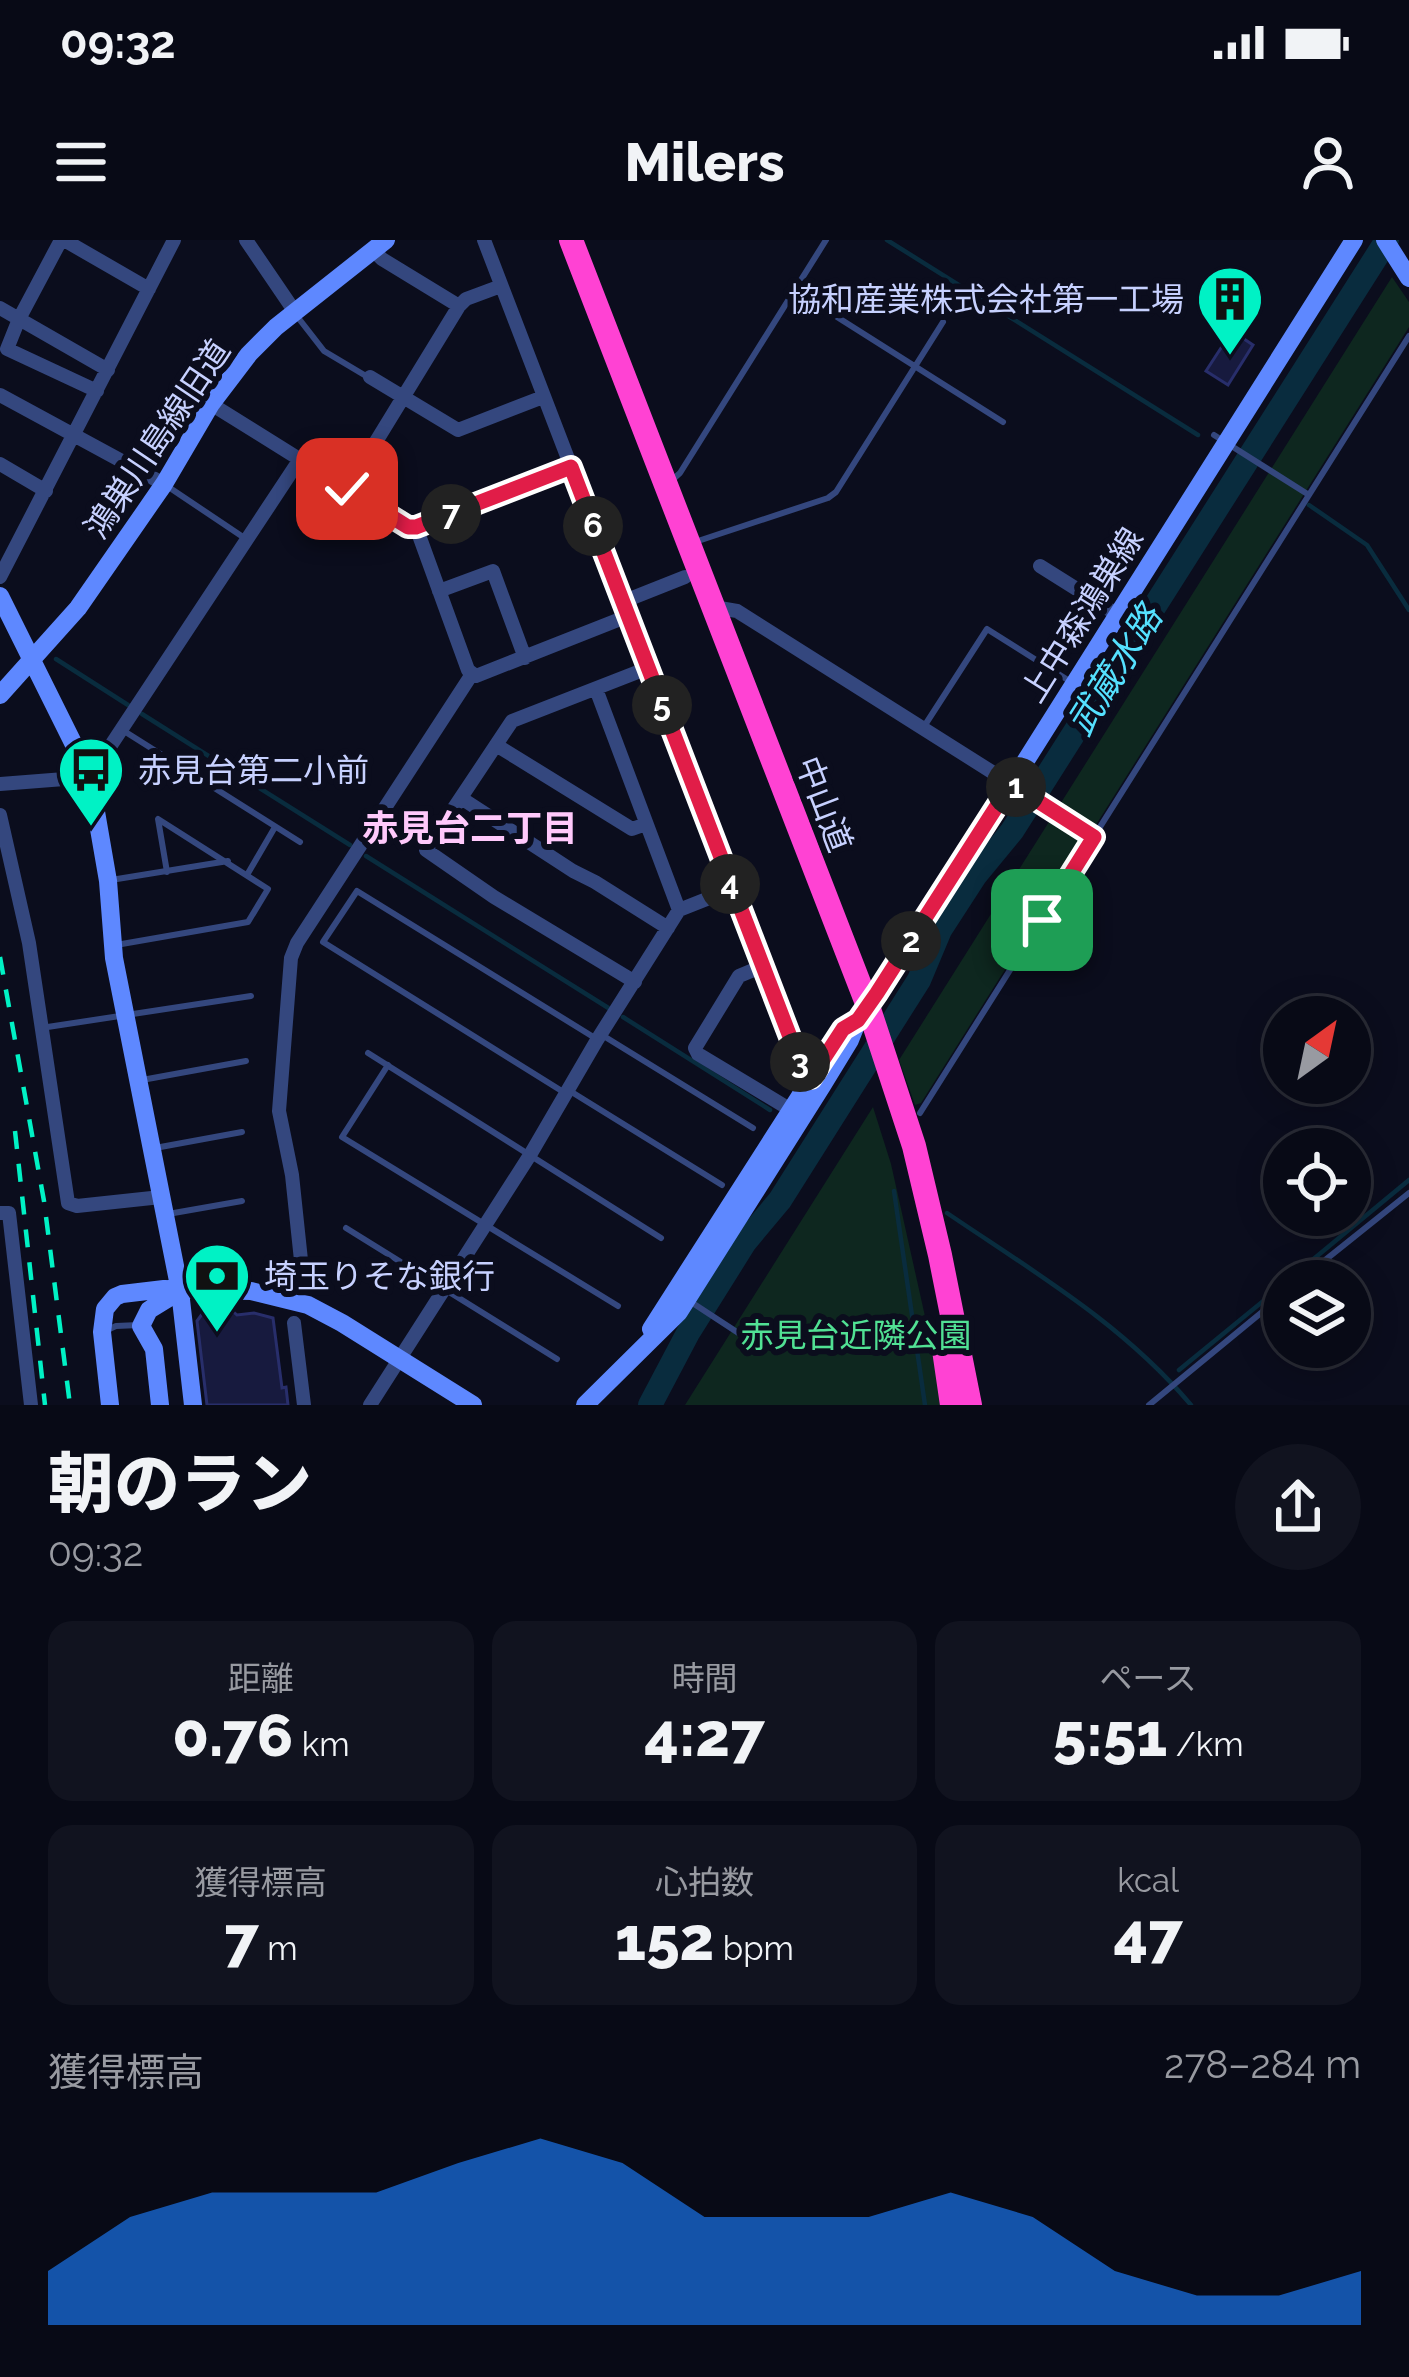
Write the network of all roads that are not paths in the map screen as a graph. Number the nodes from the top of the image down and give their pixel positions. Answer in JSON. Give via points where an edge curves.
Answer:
{"nodes":[{"id":1,"x":62,"y":240,"type":"edge"},
{"id":2,"x":174,"y":240,"type":"edge"},
{"id":3,"x":266,"y":240,"type":"edge"},
{"id":4,"x":484,"y":240,"type":"edge"},
{"id":5,"x":556,"y":240,"type":"edge"},
{"id":6,"x":572,"y":240,"type":"edge"},
{"id":7,"x":826,"y":240,"type":"edge"},
{"id":8,"x":1354,"y":240,"type":"edge"},
{"id":9,"x":250,"y":245,"type":"edge"},
{"id":10,"x":380,"y":246,"type":"edge"},
{"id":11,"x":1389,"y":247,"type":"edge"},
{"id":12,"x":1409,"y":278,"type":"edge"},
{"id":13,"x":502,"y":286,"type":"junction"},
{"id":14,"x":149,"y":289,"type":"junction"},
{"id":15,"x":807,"y":298,"type":"dead end"},
{"id":16,"x":458,"y":307,"type":"junction"},
{"id":17,"x":0,"y":308,"type":"edge"},
{"id":18,"x":295,"y":313,"type":"junction"},
{"id":19,"x":19,"y":319,"type":"junction"},
{"id":20,"x":943,"y":322,"type":"dead end"},
{"id":21,"x":1409,"y":336,"type":"edge"},
{"id":22,"x":915,"y":366,"type":"junction"},
{"id":23,"x":109,"y":370,"type":"junction"},
{"id":24,"x":370,"y":377,"type":"joint"},
{"id":25,"x":98,"y":392,"type":"junction"},
{"id":26,"x":0,"y":395,"type":"edge"},
{"id":27,"x":543,"y":397,"type":"junction"},
{"id":28,"x":403,"y":398,"type":"junction"},
{"id":29,"x":211,"y":404,"type":"junction"},
{"id":30,"x":1003,"y":422,"type":"dead end"},
{"id":31,"x":75,"y":436,"type":"junction"},
{"id":32,"x":1226,"y":442,"type":"junction"},
{"id":33,"x":300,"y":459,"type":"junction"},
{"id":34,"x":0,"y":464,"type":"edge"},
{"id":35,"x":571,"y":467,"type":"junction"},
{"id":36,"x":164,"y":484,"type":"junction"},
{"id":37,"x":667,"y":484,"type":"junction"},
{"id":38,"x":347,"y":489,"type":"junction"},
{"id":39,"x":46,"y":491,"type":"junction"},
{"id":40,"x":1309,"y":495,"type":"junction"},
{"id":41,"x":416,"y":527,"type":"junction"},
{"id":42,"x":247,"y":540,"type":"junction"},
{"id":43,"x":690,"y":544,"type":"junction"},
{"id":44,"x":1040,"y":566,"type":"dead end"},
{"id":45,"x":0,"y":577,"type":"edge"},
{"id":46,"x":685,"y":577,"type":"junction"},
{"id":47,"x":439,"y":591,"type":"junction"},
{"id":48,"x":0,"y":596,"type":"edge"},
{"id":49,"x":714,"y":607,"type":"junction"},
{"id":50,"x":625,"y":609,"type":"junction"},
{"id":51,"x":1118,"y":615,"type":"junction"},
{"id":52,"x":525,"y":658,"type":"junction"},
{"id":53,"x":32,"y":659,"type":"junction"},
{"id":54,"x":648,"y":668,"type":"junction"},
{"id":55,"x":472,"y":674,"type":"junction"},
{"id":56,"x":1074,"y":684,"type":"junction"},
{"id":57,"x":596,"y":689,"type":"junction"},
{"id":58,"x":0,"y":695,"type":"edge"},
{"id":59,"x":121,"y":729,"type":"junction"},
{"id":60,"x":923,"y":729,"type":"junction"},
{"id":61,"x":496,"y":745,"type":"junction"},
{"id":62,"x":90,"y":777,"type":"junction"},
{"id":63,"x":0,"y":784,"type":"edge"},
{"id":64,"x":1016,"y":787,"type":"junction"},
{"id":65,"x":461,"y":798,"type":"junction"},
{"id":66,"x":0,"y":815,"type":"edge"},
{"id":67,"x":646,"y":824,"type":"junction"},
{"id":68,"x":275,"y":827,"type":"junction"},
{"id":69,"x":1094,"y":837,"type":"junction"},
{"id":70,"x":300,"y":842,"type":"dead end"},
{"id":71,"x":228,"y":861,"type":"junction"},
{"id":72,"x":167,"y":872,"type":"junction"},
{"id":73,"x":247,"y":875,"type":"junction"},
{"id":74,"x":108,"y":880,"type":"junction"},
{"id":75,"x":732,"y":890,"type":"junction"},
{"id":76,"x":680,"y":910,"type":"junction"},
{"id":77,"x":668,"y":928,"type":"junction"},
{"id":78,"x":112,"y":945,"type":"junction"},
{"id":79,"x":763,"y":966,"type":"junction"},
{"id":80,"x":635,"y":982,"type":"junction"},
{"id":81,"x":251,"y":995,"type":"dead end"},
{"id":82,"x":125,"y":1014,"type":"junction"},
{"id":83,"x":865,"y":1021,"type":"junction"},
{"id":84,"x":41,"y":1028,"type":"junction"},
{"id":85,"x":600,"y":1037,"type":"junction"},
{"id":86,"x":368,"y":1053,"type":"dead end"},
{"id":87,"x":246,"y":1061,"type":"dead end"},
{"id":88,"x":388,"y":1065,"type":"junction"},
{"id":89,"x":881,"y":1068,"type":"junction"},
{"id":90,"x":138,"y":1080,"type":"junction"},
{"id":91,"x":816,"y":1082,"type":"junction"},
{"id":92,"x":566,"y":1091,"type":"junction"},
{"id":93,"x":791,"y":1110,"type":"junction"},
{"id":94,"x":920,"y":1113,"type":"dead end"},
{"id":95,"x":754,"y":1128,"type":"dead end"},
{"id":96,"x":242,"y":1132,"type":"dead end"},
{"id":97,"x":152,"y":1149,"type":"junction"},
{"id":98,"x":530,"y":1155,"type":"junction"},
{"id":99,"x":722,"y":1186,"type":"dead end"},
{"id":100,"x":1409,"y":1193,"type":"edge"},
{"id":101,"x":242,"y":1202,"type":"dead end"},
{"id":102,"x":163,"y":1206,"type":"junction"},
{"id":103,"x":0,"y":1214,"type":"edge"},
{"id":104,"x":486,"y":1225,"type":"junction"},
{"id":105,"x":346,"y":1228,"type":"dead end"},
{"id":106,"x":661,"y":1238,"type":"dead end"},
{"id":107,"x":1325,"y":1260,"type":"edge"},
{"id":108,"x":303,"y":1280,"type":"dead end"},
{"id":109,"x":445,"y":1289,"type":"junction"},
{"id":110,"x":180,"y":1291,"type":"junction"},
{"id":111,"x":686,"y":1299,"type":"junction"},
{"id":112,"x":618,"y":1306,"type":"dead end"},
{"id":113,"x":1263,"y":1311,"type":"edge"},
{"id":114,"x":294,"y":1323,"type":"dead end"},
{"id":115,"x":141,"y":1326,"type":"junction"},
{"id":116,"x":102,"y":1332,"type":"junction"},
{"id":117,"x":743,"y":1336,"type":"dead end"},
{"id":118,"x":557,"y":1359,"type":"dead end"},
{"id":119,"x":400,"y":1360,"type":"junction"},
{"id":120,"x":31,"y":1405,"type":"edge"},
{"id":121,"x":110,"y":1405,"type":"edge"},
{"id":122,"x":160,"y":1405,"type":"edge"},
{"id":123,"x":194,"y":1405,"type":"edge"},
{"id":124,"x":304,"y":1405,"type":"edge"},
{"id":125,"x":370,"y":1405,"type":"edge"},
{"id":126,"x":472,"y":1405,"type":"edge"},
{"id":127,"x":585,"y":1405,"type":"edge"},
{"id":128,"x":952,"y":1405,"type":"edge"},
{"id":129,"x":970,"y":1405,"type":"edge"},
{"id":130,"x":1149,"y":1405,"type":"edge"}],
"edges":[{"from":1,"to":14,"type":"street"},
{"from":1,"to":19,"type":"street"},
{"from":2,"to":14,"type":"street"},
{"from":3,"to":9,"type":"street"},
{"from":4,"to":13,"type":"street"},
{"from":5,"to":46,"type":"highway","name":"中山道"},
{"from":6,"to":37,"type":"highway","name":"中山道"},
{"from":7,"to":37,"type":"lane"},
{"from":8,"to":32,"type":"street","name":"上中森鴻巣線"},
{"from":9,"to":18,"type":"street"},
{"from":10,"to":16,"type":"street","via":[[382,259]]},
{"from":10,"to":18,"type":"street","name":"鴻巣川島線旧道"},
{"from":11,"to":12,"type":"street"},
{"from":13,"to":16,"type":"street"},
{"from":13,"to":27,"type":"street"},
{"from":14,"to":23,"type":"street"},
{"from":15,"to":22,"type":"lane"},
{"from":16,"to":28,"type":"street"},
{"from":17,"to":19,"type":"street"},
{"from":18,"to":24,"type":"lane","via":[[324,351]]},
{"from":18,"to":29,"type":"street","name":"鴻巣川島線旧道"},
{"from":19,"to":23,"type":"street"},
{"from":19,"to":25,"type":"street","via":[[7,349]]},
{"from":20,"to":22,"type":"lane"},
{"from":21,"to":40,"type":"lane"},
{"from":22,"to":30,"type":"lane"},
{"from":22,"to":43,"type":"lane","via":[[836,492]]},
{"from":23,"to":25,"type":"street"},
{"from":24,"to":28,"type":"street"},
{"from":25,"to":31,"type":"street"},
{"from":26,"to":31,"type":"street"},
{"from":27,"to":28,"type":"street","via":[[458,430]]},
{"from":27,"to":35,"type":"street"},
{"from":28,"to":38,"type":"street"},
{"from":29,"to":33,"type":"street"},
{"from":29,"to":36,"type":"street","name":"鴻巣川島線旧道"},
{"from":31,"to":36,"type":"street"},
{"from":31,"to":39,"type":"street"},
{"from":32,"to":40,"type":"lane"},
{"from":32,"to":51,"type":"street","name":"上中森鴻巣線"},
{"from":33,"to":38,"type":"street"},
{"from":33,"to":42,"type":"street"},
{"from":34,"to":39,"type":"street"},
{"from":35,"to":41,"type":"street"},
{"from":35,"to":50,"type":"street"},
{"from":36,"to":42,"type":"lane"},
{"from":36,"to":53,"type":"street","name":"鴻巣川島線旧道","via":[[78,608]]},
{"from":37,"to":43,"type":"highway","name":"中山道"},
{"from":38,"to":41,"type":"street"},
{"from":39,"to":45,"type":"street"},
{"from":40,"to":69,"type":"lane"},
{"from":41,"to":47,"type":"street"},
{"from":42,"to":59,"type":"street"},
{"from":43,"to":49,"type":"highway","name":"中山道"},
{"from":44,"to":51,"type":"street"},
{"from":46,"to":50,"type":"street"},
{"from":46,"to":83,"type":"highway","name":"中山道"},
{"from":47,"to":52,"type":"street","via":[[493,571]]},
{"from":47,"to":55,"type":"street"},
{"from":48,"to":53,"type":"street"},
{"from":49,"to":60,"type":"street","via":[[737,611]]},
{"from":49,"to":83,"type":"highway","name":"中山道"},
{"from":50,"to":52,"type":"street"},
{"from":50,"to":54,"type":"street"},
{"from":51,"to":56,"type":"street","name":"上中森鴻巣線"},
{"from":52,"to":55,"type":"street"},
{"from":53,"to":58,"type":"street","name":"鴻巣川島線旧道"},
{"from":53,"to":62,"type":"street"},
{"from":54,"to":57,"type":"street"},
{"from":54,"to":75,"type":"street"},
{"from":55,"to":108,"type":"street","via":[[292,958],[279,1112]]},
{"from":56,"to":60,"type":"lane","via":[[987,629]]},
{"from":56,"to":64,"type":"street","name":"上中森鴻巣線"},
{"from":57,"to":61,"type":"street","via":[[512,721]]},
{"from":57,"to":67,"type":"street"},
{"from":59,"to":62,"type":"street"},
{"from":59,"to":68,"type":"lane"},
{"from":60,"to":64,"type":"street"},
{"from":61,"to":65,"type":"street"},
{"from":61,"to":67,"type":"street","via":[[632,829]]},
{"from":62,"to":63,"type":"street"},
{"from":62,"to":74,"type":"street"},
{"from":64,"to":69,"type":"lane"},
{"from":64,"to":83,"type":"street","name":"上中森鴻巣線"},
{"from":65,"to":77,"type":"street"},
{"from":65,"to":80,"type":"street","via":[[426,850]]},
{"from":66,"to":84,"type":"street"},
{"from":67,"to":76,"type":"street"},
{"from":68,"to":70,"type":"lane"},
{"from":68,"to":73,"type":"lane"},
{"from":69,"to":94,"type":"lane"},
{"from":71,"to":72,"type":"lane"},
{"from":71,"to":72,"type":"lane","via":[[158,819]]},
{"from":71,"to":73,"type":"lane"},
{"from":72,"to":74,"type":"lane"},
{"from":73,"to":78,"type":"lane","via":[[268,889],[248,922]]},
{"from":74,"to":78,"type":"street"},
{"from":75,"to":76,"type":"street"},
{"from":75,"to":79,"type":"street"},
{"from":76,"to":77,"type":"street"},
{"from":77,"to":80,"type":"street"},
{"from":78,"to":82,"type":"street"},
{"from":79,"to":91,"type":"street","via":[[802,1068]]},
{"from":79,"to":93,"type":"street","via":[[739,976],[695,1048]]},
{"from":80,"to":85,"type":"street"},
{"from":81,"to":82,"type":"lane"},
{"from":82,"to":84,"type":"lane"},
{"from":82,"to":90,"type":"street"},
{"from":83,"to":89,"type":"highway","name":"中山道"},
{"from":83,"to":91,"type":"street","name":"上中森鴻巣線"},
{"from":84,"to":102,"type":"street","via":[[68,1203]]},
{"from":85,"to":92,"type":"street"},
{"from":85,"to":92,"type":"lane","via":[[357,891],[323,942]]},
{"from":85,"to":95,"type":"lane"},
{"from":86,"to":88,"type":"lane"},
{"from":87,"to":90,"type":"lane"},
{"from":88,"to":98,"type":"lane"},
{"from":88,"to":104,"type":"lane","via":[[342,1137]]},
{"from":89,"to":128,"type":"highway","name":"中山道","via":[[928,1260]]},
{"from":89,"to":129,"type":"highway","name":"中山道","via":[[914,1146]]},
{"from":90,"to":97,"type":"street"},
{"from":91,"to":93,"type":"street"},
{"from":91,"to":111,"type":"street"},
{"from":92,"to":98,"type":"street"},
{"from":92,"to":99,"type":"lane"},
{"from":93,"to":111,"type":"street"},
{"from":96,"to":97,"type":"lane"},
{"from":97,"to":102,"type":"street"},
{"from":98,"to":104,"type":"street"},
{"from":98,"to":106,"type":"lane"},
{"from":100,"to":107,"type":"lane"},
{"from":101,"to":102,"type":"lane"},
{"from":102,"to":110,"type":"street"},
{"from":103,"to":120,"type":"street","via":[[9,1214]]},
{"from":104,"to":109,"type":"street"},
{"from":104,"to":112,"type":"lane"},
{"from":105,"to":109,"type":"lane"},
{"from":109,"to":118,"type":"lane"},
{"from":109,"to":119,"type":"street"},
{"from":110,"to":115,"type":"street","via":[[149,1310]]},
{"from":110,"to":116,"type":"street","via":[[115,1297]]},
{"from":110,"to":119,"type":"street","via":[[289,1298]]},
{"from":110,"to":123,"type":"street"},
{"from":111,"to":117,"type":"lane"},
{"from":111,"to":127,"type":"street"},
{"from":113,"to":130,"type":"lane"},
{"from":114,"to":124,"type":"street"},
{"from":115,"to":116,"type":"lane"},
{"from":115,"to":122,"type":"street","via":[[154,1349]]},
{"from":116,"to":121,"type":"street"},
{"from":119,"to":125,"type":"street"},
{"from":119,"to":126,"type":"street"}]}
